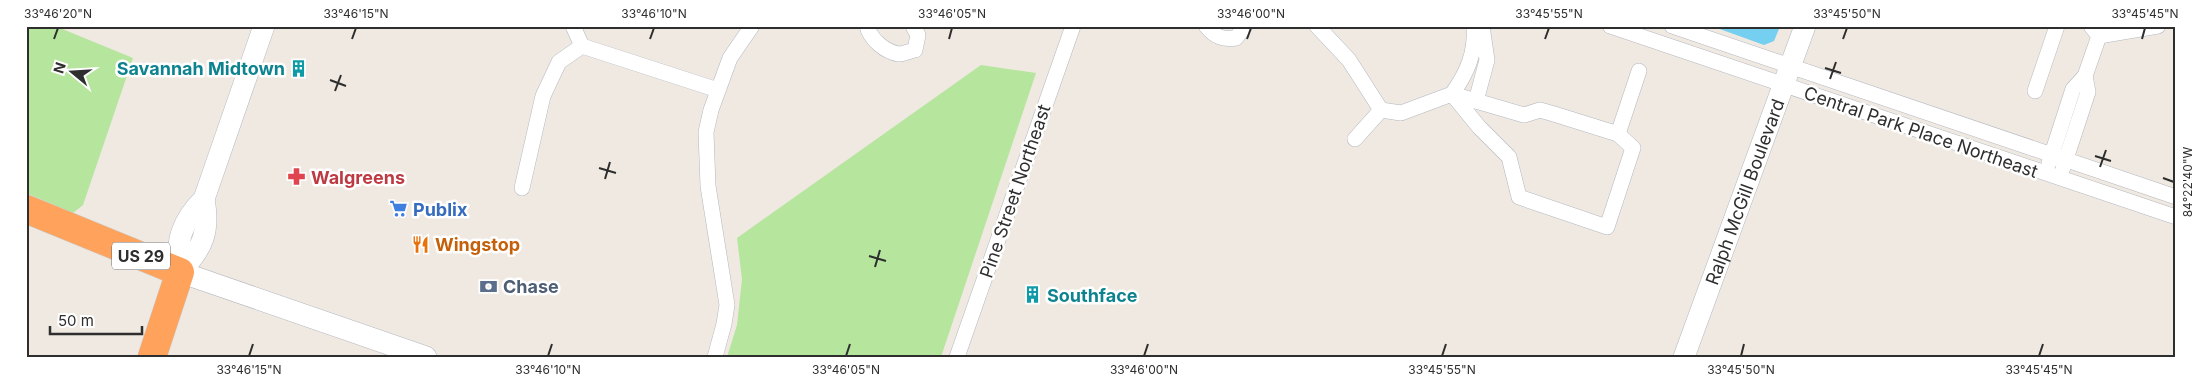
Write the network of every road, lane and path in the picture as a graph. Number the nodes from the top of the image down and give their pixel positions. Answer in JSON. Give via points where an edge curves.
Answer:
{"nodes":[{"id":1,"x":264,"y":26,"type":"edge"},
{"id":2,"x":573,"y":26,"type":"edge"},
{"id":3,"x":752,"y":26,"type":"edge"},
{"id":4,"x":867,"y":26,"type":"edge"},
{"id":5,"x":913,"y":26,"type":"edge"},
{"id":6,"x":1073,"y":26,"type":"edge"},
{"id":7,"x":1206,"y":26,"type":"edge"},
{"id":8,"x":1245,"y":26,"type":"edge"},
{"id":9,"x":1317,"y":26,"type":"edge"},
{"id":10,"x":1474,"y":26,"type":"edge"},
{"id":11,"x":1482,"y":26,"type":"edge"},
{"id":12,"x":1610,"y":26,"type":"edge"},
{"id":13,"x":1672,"y":26,"type":"edge"},
{"id":14,"x":1805,"y":26,"type":"edge"},
{"id":15,"x":2057,"y":26,"type":"edge"},
{"id":16,"x":2158,"y":26,"type":"edge"},
{"id":17,"x":2095,"y":31,"type":"edge"},
{"id":18,"x":582,"y":46,"type":"junction"},
{"id":19,"x":1465,"y":62,"type":"junction"},
{"id":20,"x":1485,"y":68,"type":"junction"},
{"id":21,"x":1640,"y":71,"type":"dead end"},
{"id":22,"x":1786,"y":76,"type":"junction"},
{"id":23,"x":718,"y":90,"type":"junction"},
{"id":24,"x":2035,"y":91,"type":"dead end"},
{"id":25,"x":1452,"y":94,"type":"junction"},
{"id":26,"x":1476,"y":101,"type":"junction"},
{"id":27,"x":1381,"y":110,"type":"junction"},
{"id":28,"x":1618,"y":134,"type":"junction"},
{"id":29,"x":1355,"y":140,"type":"dead end"},
{"id":30,"x":2059,"y":157,"type":"junction"},
{"id":31,"x":2045,"y":174,"type":"junction"},
{"id":32,"x":2060,"y":179,"type":"junction"},
{"id":33,"x":522,"y":188,"type":"dead end"},
{"id":34,"x":2176,"y":197,"type":"edge"},
{"id":35,"x":26,"y":209,"type":"edge"},
{"id":36,"x":2176,"y":217,"type":"edge"},
{"id":37,"x":180,"y":272,"type":"junction"},
{"id":38,"x":152,"y":357,"type":"edge"},
{"id":39,"x":426,"y":357,"type":"edge"},
{"id":40,"x":714,"y":357,"type":"edge"},
{"id":41,"x":958,"y":357,"type":"edge"},
{"id":42,"x":1684,"y":357,"type":"edge"}],
"edges":[{"from":1,"to":37,"type":"main road","via":[[204,199],[188,214],[177,250]]},
{"from":2,"to":18,"type":"street"},
{"from":3,"to":23,"type":"street","via":[[730,58]]},
{"from":4,"to":5,"type":"street","via":[[869,35],[882,47],[899,54],[915,50],[918,35]]},
{"from":6,"to":41,"type":"street","name":"Pine Street Northeast"},
{"from":7,"to":8,"type":"street","via":[[1221,38],[1229,39],[1236,38]]},
{"from":9,"to":27,"type":"street","via":[[1349,60]]},
{"from":10,"to":19,"type":"street"},
{"from":11,"to":20,"type":"street","via":[[1487,60]]},
{"from":12,"to":22,"type":"street","name":"Central Park Place Northeast"},
{"from":13,"to":22,"type":"street","name":"Central Park Place Northeast"},
{"from":14,"to":22,"type":"main road","name":"Ralph McGill Boulevard"},
{"from":15,"to":24,"type":"street"},
{"from":16,"to":17,"type":"street"},
{"from":17,"to":30,"type":"street","via":[[2085,76],[2088,92]]},
{"from":18,"to":23,"type":"street"},
{"from":18,"to":33,"type":"street","via":[[559,62],[543,96]]},
{"from":19,"to":20,"type":"street"},
{"from":19,"to":25,"type":"street"},
{"from":20,"to":26,"type":"street"},
{"from":21,"to":28,"type":"street"},
{"from":22,"to":30,"type":"street","name":"Central Park Place Northeast"},
{"from":22,"to":31,"type":"street","name":"Central Park Place Northeast"},
{"from":22,"to":42,"type":"main road","name":"Ralph McGill Boulevard"},
{"from":23,"to":40,"type":"street","via":[[706,132],[706,145],[708,186],[728,305]]},
{"from":25,"to":26,"type":"street"},
{"from":25,"to":27,"type":"street","via":[[1401,113]]},
{"from":25,"to":28,"type":"street","via":[[1509,157],[1519,197],[1607,227],[1634,148]]},
{"from":26,"to":28,"type":"street","via":[[1524,114],[1540,110]]},
{"from":27,"to":29,"type":"street"},
{"from":30,"to":31,"type":"street"},
{"from":30,"to":32,"type":"street"},
{"from":30,"to":34,"type":"street","name":"Central Park Place Northeast"},
{"from":31,"to":32,"type":"street","name":"Central Park Place Northeast"},
{"from":32,"to":36,"type":"street","name":"Central Park Place Northeast"},
{"from":35,"to":37,"type":"highway","number":"US 29"},
{"from":37,"to":38,"type":"highway","number":"US 29"},
{"from":37,"to":39,"type":"main road"}]}
